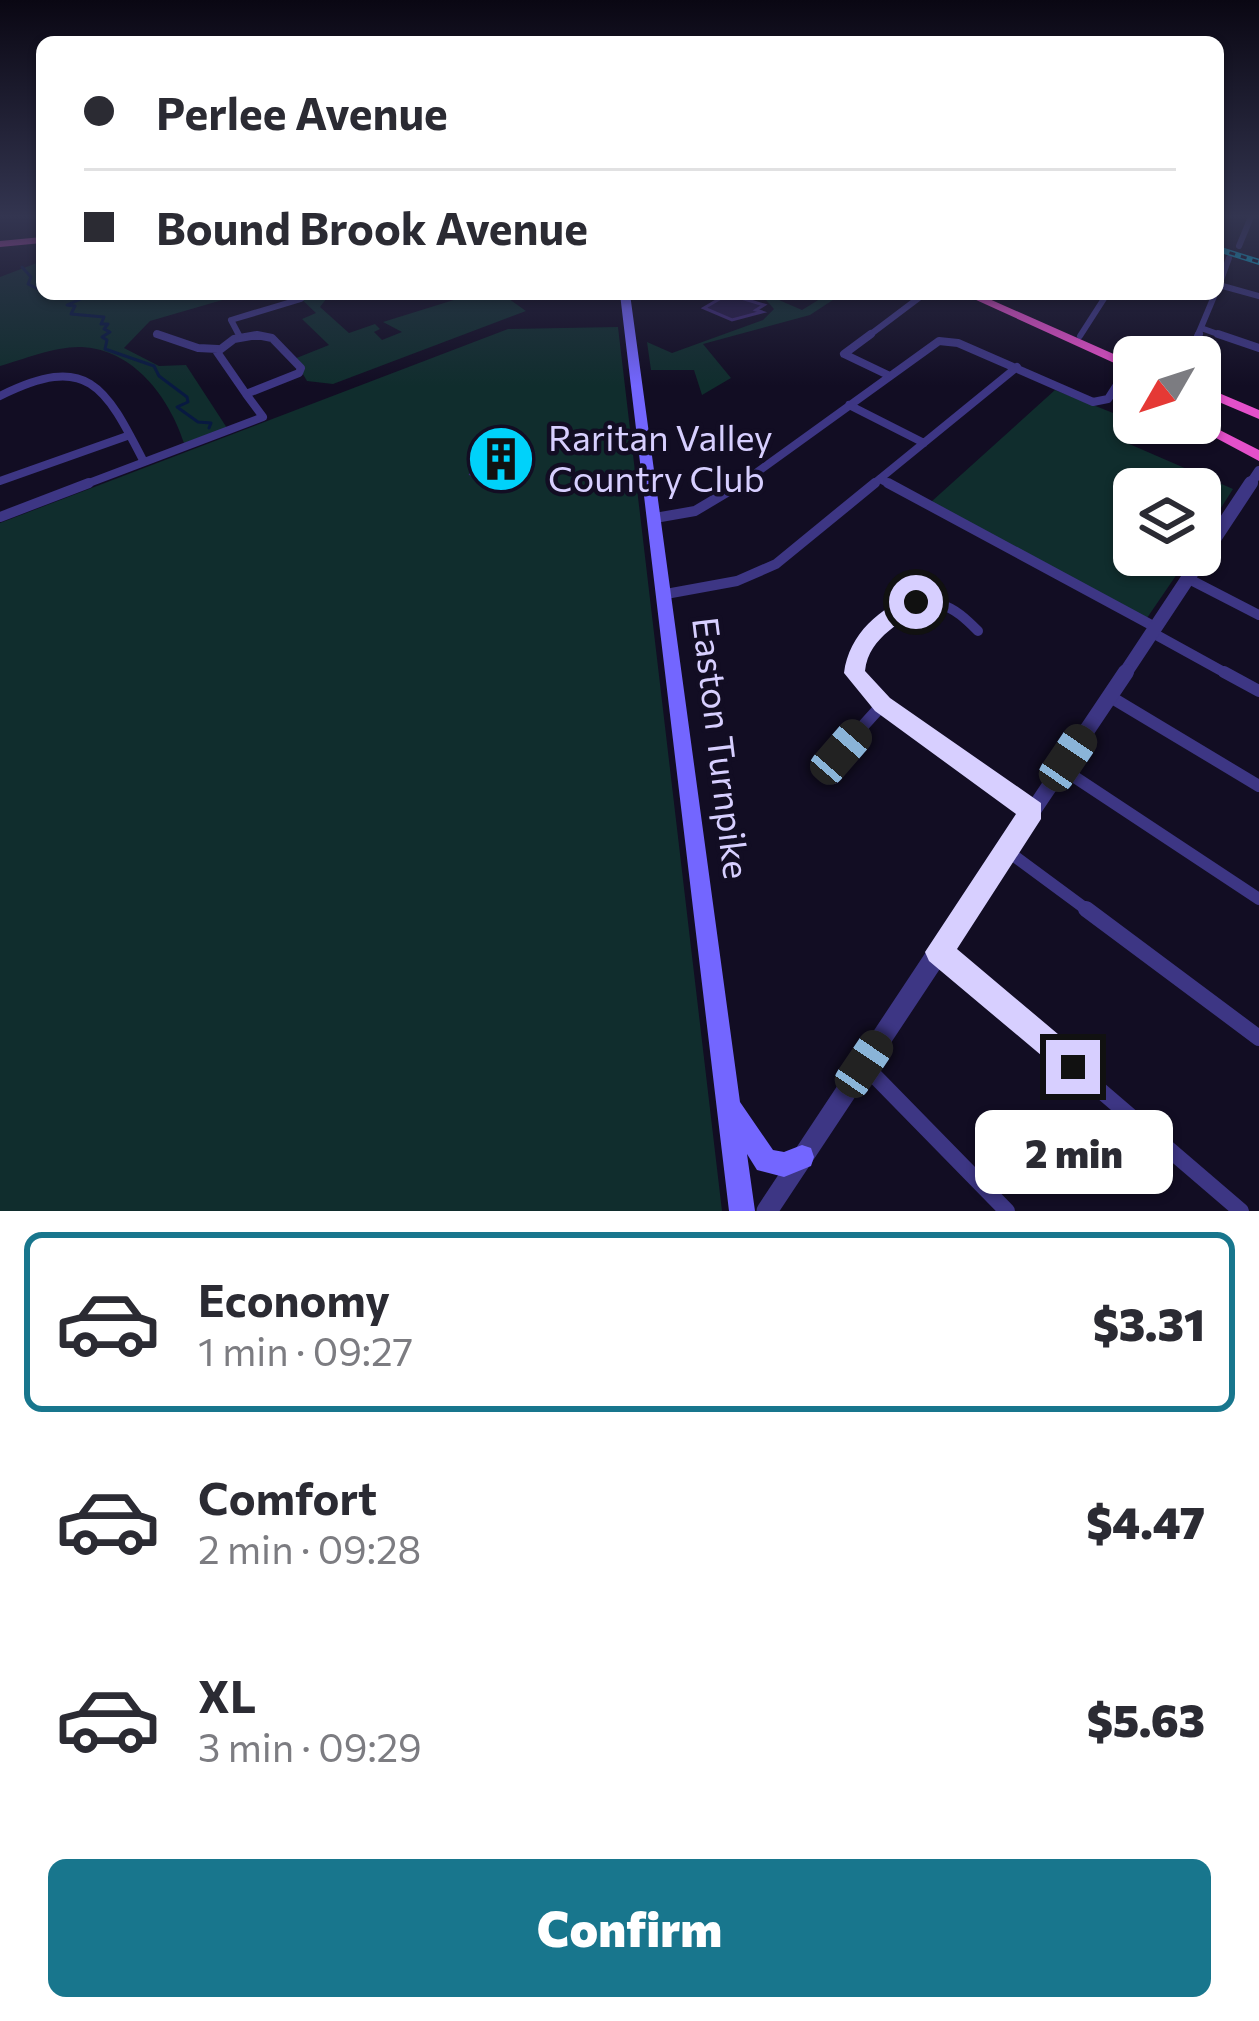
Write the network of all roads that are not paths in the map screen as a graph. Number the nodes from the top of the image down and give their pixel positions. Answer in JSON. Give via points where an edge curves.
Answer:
{"nodes":[{"id":1,"x":1224,"y":290,"type":"edge"},
{"id":2,"x":1259,"y":296,"type":"edge"},
{"id":3,"x":298,"y":300,"type":"edge"},
{"id":4,"x":627,"y":300,"type":"edge"},
{"id":5,"x":916,"y":300,"type":"edge"},
{"id":6,"x":982,"y":300,"type":"edge"},
{"id":7,"x":998,"y":300,"type":"edge"},
{"id":8,"x":1101,"y":300,"type":"edge"},
{"id":9,"x":1213,"y":300,"type":"edge"},
{"id":10,"x":1202,"y":328,"type":"junction"},
{"id":11,"x":157,"y":334,"type":"dead end"},
{"id":12,"x":1080,"y":336,"type":"junction"},
{"id":13,"x":1198,"y":336,"type":"edge"},
{"id":14,"x":240,"y":337,"type":"junction"},
{"id":15,"x":1259,"y":348,"type":"edge"},
{"id":16,"x":218,"y":349,"type":"junction"},
{"id":17,"x":1113,"y":356,"type":"edge"},
{"id":18,"x":1113,"y":359,"type":"edge"},
{"id":19,"x":1017,"y":368,"type":"junction"},
{"id":20,"x":890,"y":376,"type":"junction"},
{"id":21,"x":1113,"y":393,"type":"edge"},
{"id":22,"x":245,"y":394,"type":"junction"},
{"id":23,"x":0,"y":396,"type":"edge"},
{"id":24,"x":1221,"y":403,"type":"edge"},
{"id":25,"x":849,"y":405,"type":"junction"},
{"id":26,"x":1259,"y":420,"type":"edge"},
{"id":27,"x":130,"y":434,"type":"junction"},
{"id":28,"x":1221,"y":436,"type":"edge"},
{"id":29,"x":924,"y":443,"type":"junction"},
{"id":30,"x":1259,"y":456,"type":"edge"},
{"id":31,"x":144,"y":461,"type":"junction"},
{"id":32,"x":1259,"y":471,"type":"edge"},
{"id":33,"x":880,"y":479,"type":"junction"},
{"id":34,"x":0,"y":481,"type":"edge"},
{"id":35,"x":0,"y":517,"type":"edge"},
{"id":36,"x":655,"y":518,"type":"junction"},
{"id":37,"x":1187,"y":578,"type":"junction"},
{"id":38,"x":666,"y":594,"type":"junction"},
{"id":39,"x":1259,"y":615,"type":"edge"},
{"id":40,"x":1153,"y":629,"type":"junction"},
{"id":41,"x":978,"y":631,"type":"dead end"},
{"id":42,"x":1259,"y":691,"type":"edge"},
{"id":43,"x":1109,"y":696,"type":"junction"},
{"id":44,"x":882,"y":705,"type":"junction"},
{"id":45,"x":1061,"y":768,"type":"junction"},
{"id":46,"x":834,"y":778,"type":"dead end"},
{"id":47,"x":1259,"y":786,"type":"edge"},
{"id":48,"x":1032,"y":811,"type":"junction"},
{"id":49,"x":1006,"y":850,"type":"junction"},
{"id":50,"x":1259,"y":899,"type":"edge"},
{"id":51,"x":939,"y":952,"type":"junction"},
{"id":52,"x":1259,"y":1038,"type":"edge"},
{"id":53,"x":864,"y":1064,"type":"junction"},
{"id":54,"x":729,"y":1103,"type":"junction"},
{"id":55,"x":802,"y":1157,"type":"junction"},
{"id":56,"x":762,"y":1210,"type":"edge"},
{"id":57,"x":1007,"y":1211,"type":"edge"},
{"id":58,"x":1240,"y":1211,"type":"edge"}],
"edges":[{"from":1,"to":2,"type":"street"},
{"from":3,"to":14,"type":"street","via":[[231,320]]},
{"from":4,"to":36,"type":"main road","name":"Easton Turnpike"},
{"from":5,"to":20,"type":"street","via":[[844,354]]},
{"from":6,"to":18,"type":"highway"},
{"from":7,"to":12,"type":"highway"},
{"from":8,"to":12,"type":"street"},
{"from":9,"to":10,"type":"street"},
{"from":10,"to":13,"type":"street"},
{"from":10,"to":15,"type":"street"},
{"from":11,"to":16,"type":"street"},
{"from":12,"to":17,"type":"highway"},
{"from":14,"to":16,"type":"street"},
{"from":14,"to":22,"type":"street","via":[[272,338],[301,368]]},
{"from":16,"to":22,"type":"street"},
{"from":19,"to":20,"type":"street","via":[[937,342]]},
{"from":19,"to":21,"type":"street","via":[[1096,403]]},
{"from":19,"to":29,"type":"street"},
{"from":20,"to":25,"type":"street"},
{"from":22,"to":31,"type":"street","via":[[263,417]]},
{"from":23,"to":27,"type":"street","via":[[38,379],[79,376],[100,387]]},
{"from":24,"to":26,"type":"highway"},
{"from":25,"to":29,"type":"street"},
{"from":25,"to":36,"type":"street","via":[[710,505]]},
{"from":27,"to":31,"type":"street"},
{"from":27,"to":34,"type":"street"},
{"from":28,"to":30,"type":"highway"},
{"from":29,"to":33,"type":"street"},
{"from":31,"to":35,"type":"street"},
{"from":32,"to":37,"type":"street"},
{"from":33,"to":38,"type":"street","via":[[776,564],[737,581]]},
{"from":33,"to":40,"type":"street"},
{"from":36,"to":38,"type":"main road","name":"Easton Turnpike"},
{"from":37,"to":39,"type":"street"},
{"from":37,"to":40,"type":"street"},
{"from":38,"to":54,"type":"main road","name":"Easton Turnpike"},
{"from":40,"to":42,"type":"street"},
{"from":40,"to":43,"type":"street"},
{"from":41,"to":44,"type":"street","via":[[930,602],[896,611],[854,662],[860,683]]},
{"from":43,"to":45,"type":"street"},
{"from":43,"to":47,"type":"street"},
{"from":44,"to":46,"type":"street","via":[[841,752]]},
{"from":44,"to":48,"type":"street"},
{"from":45,"to":48,"type":"street"},
{"from":45,"to":50,"type":"street"},
{"from":48,"to":49,"type":"street"},
{"from":49,"to":51,"type":"street"},
{"from":49,"to":52,"type":"street"},
{"from":51,"to":53,"type":"street"},
{"from":51,"to":58,"type":"street"},
{"from":53,"to":55,"type":"street"},
{"from":53,"to":57,"type":"street"},
{"from":54,"to":55,"type":"main road","via":[[766,1161]]},
{"from":54,"to":56,"type":"main road","name":"Easton Turnpike"},
{"from":55,"to":56,"type":"street"}]}
